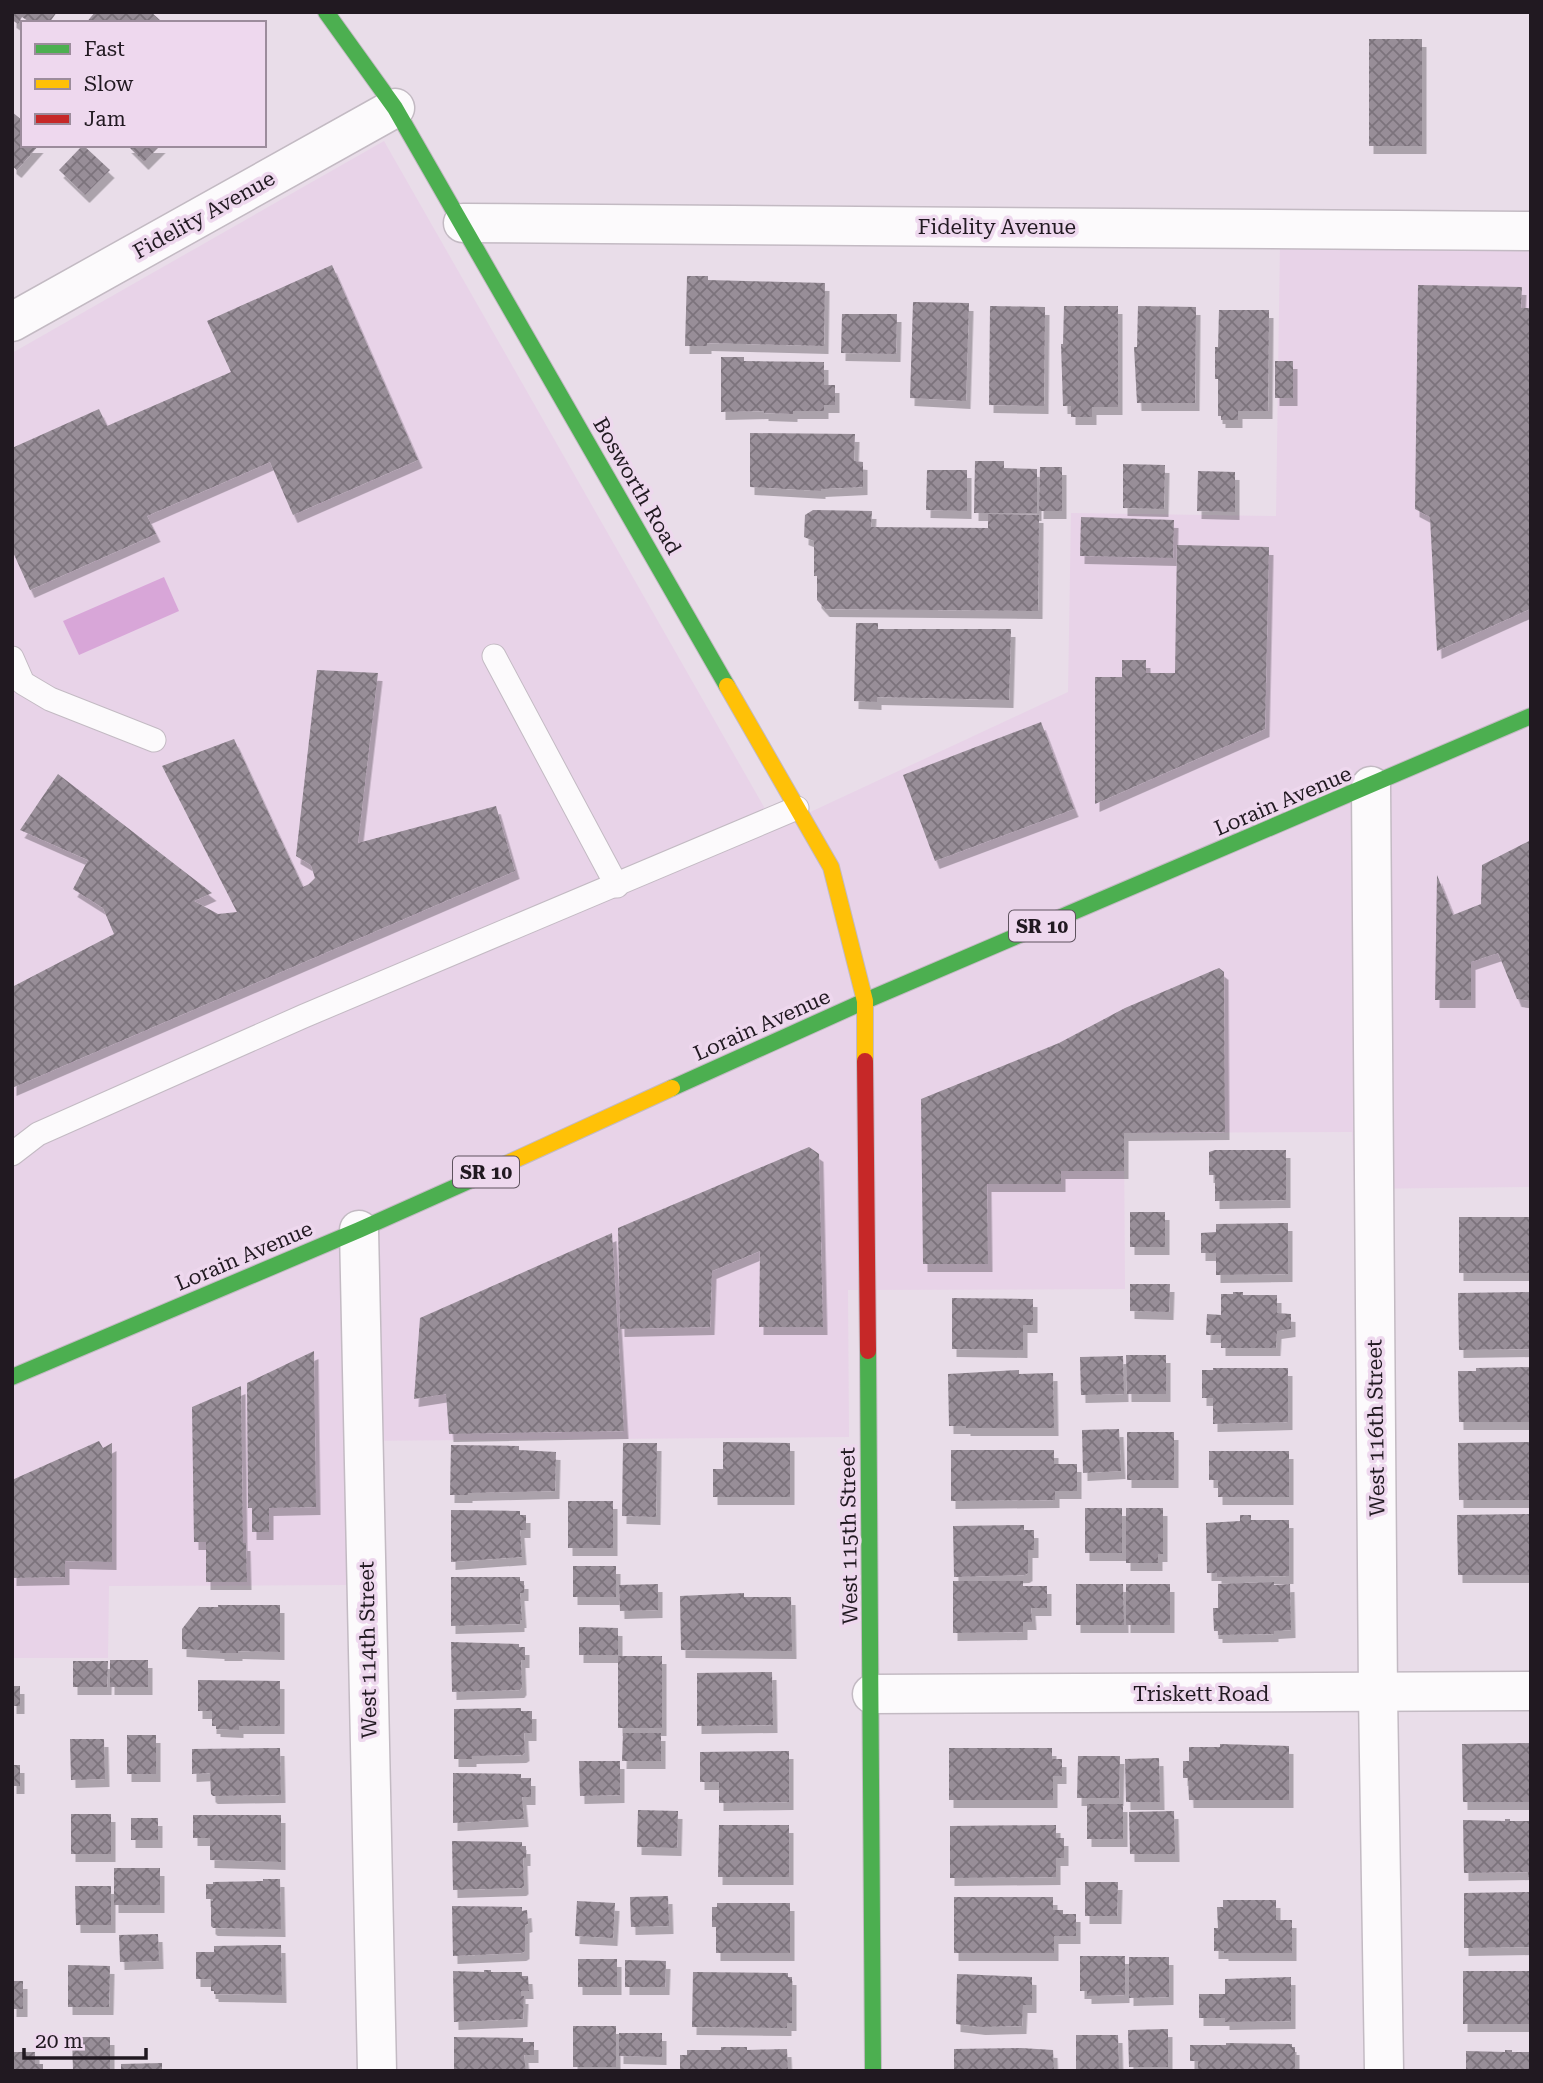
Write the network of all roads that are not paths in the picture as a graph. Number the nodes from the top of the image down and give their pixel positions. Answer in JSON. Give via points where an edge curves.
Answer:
{"nodes":[{"id":1,"x":326,"y":12,"type":"edge"},
{"id":2,"x":395,"y":108,"type":"junction"},
{"id":3,"x":463,"y":223,"type":"junction"},
{"id":4,"x":1531,"y":231,"type":"edge"},
{"id":5,"x":12,"y":322,"type":"edge"},
{"id":6,"x":494,"y":656,"type":"dead end"},
{"id":7,"x":12,"y":658,"type":"edge"},
{"id":8,"x":1531,"y":716,"type":"edge"},
{"id":9,"x":154,"y":740,"type":"dead end"},
{"id":10,"x":1371,"y":786,"type":"junction"},
{"id":11,"x":797,"y":808,"type":"junction"},
{"id":12,"x":617,"y":886,"type":"junction"},
{"id":13,"x":865,"y":1001,"type":"junction"},
{"id":14,"x":12,"y":1154,"type":"edge"},
{"id":15,"x":359,"y":1230,"type":"junction"},
{"id":16,"x":12,"y":1377,"type":"edge"},
{"id":17,"x":1531,"y":1691,"type":"edge"},
{"id":18,"x":872,"y":1694,"type":"junction"},
{"id":19,"x":1378,"y":1694,"type":"junction"},
{"id":20,"x":377,"y":2071,"type":"edge"},
{"id":21,"x":873,"y":2071,"type":"edge"},
{"id":22,"x":1384,"y":2071,"type":"edge"}],
"edges":[{"from":1,"to":2,"type":"street","name":"Bosworth Road"},
{"from":2,"to":3,"type":"street","name":"Bosworth Road"},
{"from":2,"to":5,"type":"street","name":"Fidelity Avenue"},
{"from":3,"to":4,"type":"street","name":"Fidelity Avenue"},
{"from":3,"to":11,"type":"street","name":"Bosworth Road"},
{"from":6,"to":12,"type":"lane"},
{"from":7,"to":9,"type":"lane","via":[[23,683],[50,699]]},
{"from":8,"to":10,"type":"street","name":"Lorain Avenue","number":"SR 10"},
{"from":10,"to":13,"type":"street","name":"Lorain Avenue","number":"SR 10"},
{"from":10,"to":19,"type":"street","name":"West 116th Street"},
{"from":11,"to":12,"type":"lane"},
{"from":11,"to":13,"type":"street","name":"Bosworth Road","via":[[831,867]]},
{"from":12,"to":14,"type":"lane","via":[[304,1016],[51,1128]]},
{"from":13,"to":15,"type":"street","name":"Lorain Avenue","number":"SR 10"},
{"from":13,"to":18,"type":"street","name":"West 115th Street"},
{"from":15,"to":16,"type":"street","name":"Lorain Avenue","number":"SR 10"},
{"from":15,"to":20,"type":"street","name":"West 114th Street"},
{"from":17,"to":19,"type":"street","name":"Triskett Road"},
{"from":18,"to":19,"type":"street","name":"Triskett Road"},
{"from":18,"to":21,"type":"street","name":"West 115th Street"},
{"from":19,"to":22,"type":"street","name":"West 116th Street"}]}
